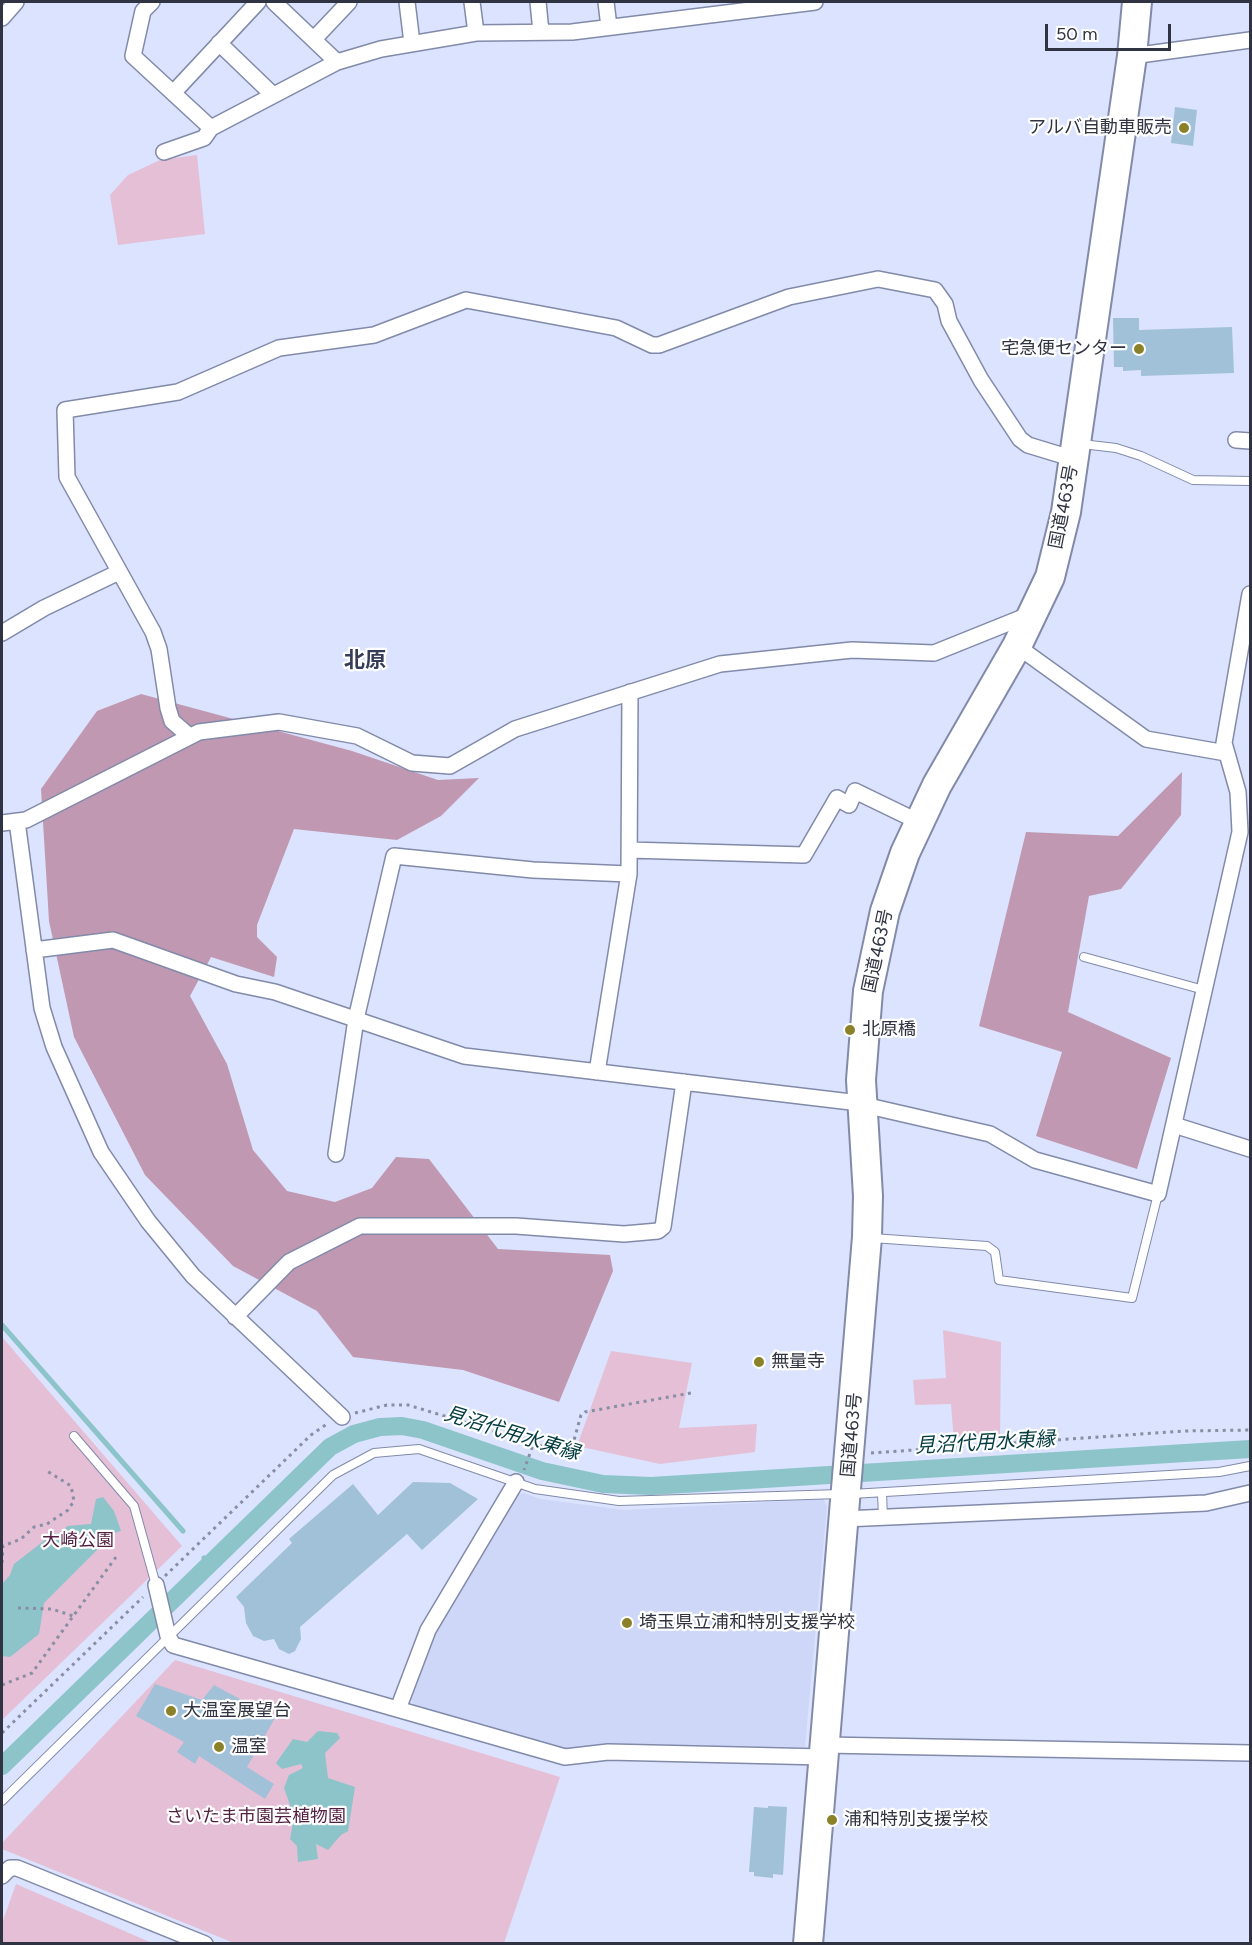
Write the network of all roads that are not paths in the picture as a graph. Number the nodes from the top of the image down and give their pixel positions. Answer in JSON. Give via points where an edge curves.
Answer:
{"nodes":[{"id":1,"x":16,"y":2,"type":"edge"},
{"id":2,"x":152,"y":2,"type":"edge"},
{"id":3,"x":258,"y":2,"type":"edge"},
{"id":4,"x":274,"y":2,"type":"edge"},
{"id":5,"x":349,"y":2,"type":"edge"},
{"id":6,"x":407,"y":2,"type":"edge"},
{"id":7,"x":472,"y":2,"type":"edge"},
{"id":8,"x":538,"y":2,"type":"edge"},
{"id":9,"x":606,"y":2,"type":"edge"},
{"id":10,"x":815,"y":2,"type":"edge"},
{"id":11,"x":1137,"y":2,"type":"edge"},
{"id":12,"x":2,"y":18,"type":"edge"},
{"id":13,"x":609,"y":27,"type":"junction"},
{"id":14,"x":541,"y":32,"type":"junction"},
{"id":15,"x":476,"y":33,"type":"junction"},
{"id":16,"x":314,"y":39,"type":"junction"},
{"id":17,"x":1251,"y":40,"type":"edge"},
{"id":18,"x":412,"y":43,"type":"junction"},
{"id":19,"x":219,"y":44,"type":"junction"},
{"id":20,"x":1132,"y":56,"type":"junction"},
{"id":21,"x":337,"y":62,"type":"junction"},
{"id":22,"x":174,"y":92,"type":"junction"},
{"id":23,"x":272,"y":94,"type":"junction"},
{"id":24,"x":211,"y":128,"type":"junction"},
{"id":25,"x":164,"y":152,"type":"dead end"},
{"id":26,"x":1075,"y":451,"type":"junction"},
{"id":27,"x":1251,"y":482,"type":"edge"},
{"id":28,"x":119,"y":572,"type":"junction"},
{"id":29,"x":1251,"y":594,"type":"edge"},
{"id":30,"x":1033,"y":613,"type":"junction"},
{"id":31,"x":2,"y":633,"type":"edge"},
{"id":32,"x":1017,"y":646,"type":"junction"},
{"id":33,"x":1246,"y":651,"type":"edge"},
{"id":34,"x":630,"y":692,"type":"junction"},
{"id":35,"x":188,"y":735,"type":"junction"},
{"id":36,"x":1226,"y":753,"type":"junction"},
{"id":37,"x":9,"y":822,"type":"edge"},
{"id":38,"x":919,"y":822,"type":"junction"},
{"id":39,"x":629,"y":850,"type":"junction"},
{"id":40,"x":629,"y":874,"type":"junction"},
{"id":41,"x":34,"y":950,"type":"junction"},
{"id":42,"x":1084,"y":957,"type":"dead end"},
{"id":43,"x":1204,"y":990,"type":"junction"},
{"id":44,"x":356,"y":1019,"type":"junction"},
{"id":45,"x":597,"y":1072,"type":"junction"},
{"id":46,"x":684,"y":1082,"type":"junction"},
{"id":47,"x":861,"y":1105,"type":"junction"},
{"id":48,"x":1174,"y":1125,"type":"junction"},
{"id":49,"x":1251,"y":1149,"type":"edge"},
{"id":50,"x":336,"y":1154,"type":"dead end"},
{"id":51,"x":1158,"y":1194,"type":"junction"},
{"id":52,"x":867,"y":1237,"type":"junction"},
{"id":53,"x":236,"y":1317,"type":"junction"},
{"id":54,"x":342,"y":1417,"type":"road end"},
{"id":55,"x":74,"y":1436,"type":"dead end"},
{"id":56,"x":1251,"y":1466,"type":"edge"},
{"id":57,"x":519,"y":1480,"type":"junction"},
{"id":58,"x":882,"y":1493,"type":"junction"},
{"id":59,"x":1251,"y":1493,"type":"edge"},
{"id":60,"x":846,"y":1500,"type":"junction"},
{"id":61,"x":883,"y":1518,"type":"junction"},
{"id":62,"x":156,"y":1585,"type":"joint"},
{"id":63,"x":168,"y":1636,"type":"junction"},
{"id":64,"x":398,"y":1709,"type":"junction"},
{"id":65,"x":825,"y":1751,"type":"junction"},
{"id":66,"x":1251,"y":1754,"type":"edge"},
{"id":67,"x":2,"y":1801,"type":"edge"},
{"id":68,"x":2,"y":1876,"type":"edge"},
{"id":69,"x":205,"y":1944,"type":"edge"},
{"id":70,"x":808,"y":1944,"type":"edge"}],
"edges":[{"from":1,"to":12,"type":"street"},
{"from":2,"to":22,"type":"street","via":[[143,11],[133,56]]},
{"from":3,"to":19,"type":"street"},
{"from":4,"to":16,"type":"street"},
{"from":5,"to":16,"type":"street"},
{"from":6,"to":18,"type":"street"},
{"from":7,"to":15,"type":"street"},
{"from":8,"to":14,"type":"street"},
{"from":9,"to":13,"type":"street"},
{"from":10,"to":13,"type":"street"},
{"from":11,"to":20,"type":"highway","name":"国道463号"},
{"from":13,"to":14,"type":"street"},
{"from":14,"to":15,"type":"street"},
{"from":15,"to":18,"type":"street"},
{"from":16,"to":21,"type":"street"},
{"from":17,"to":20,"type":"street"},
{"from":18,"to":21,"type":"street"},
{"from":19,"to":22,"type":"street"},
{"from":19,"to":23,"type":"street"},
{"from":20,"to":26,"type":"highway","name":"国道463号"},
{"from":21,"to":23,"type":"street"},
{"from":22,"to":24,"type":"street"},
{"from":23,"to":24,"type":"street"},
{"from":24,"to":25,"type":"street","via":[[204,138]]},
{"from":26,"to":27,"type":"lane","via":[[1116,448],[1193,480]]},
{"from":26,"to":28,"type":"street","via":[[1028,445],[1020,439],[981,380],[949,321],[945,304],[934,290],[878,279],[853,283],[789,297],[659,345],[616,328],[466,300],[374,335],[279,348],[178,392],[65,410],[67,477]]},
{"from":26,"to":30,"type":"highway","name":"国道463号","via":[[1066,512],[1050,577]]},
{"from":28,"to":31,"type":"street"},
{"from":28,"to":35,"type":"street","via":[[153,632],[172,721]]},
{"from":29,"to":33,"type":"street"},
{"from":30,"to":32,"type":"highway","name":"国道463号"},
{"from":30,"to":34,"type":"street","via":[[934,653],[852,650],[720,664]]},
{"from":32,"to":36,"type":"street","via":[[1146,739]]},
{"from":32,"to":38,"type":"highway","name":"国道463号"},
{"from":33,"to":36,"type":"street","via":[[1224,743]]},
{"from":34,"to":35,"type":"street","via":[[515,729],[450,766],[412,762],[357,736],[279,722]]},
{"from":34,"to":39,"type":"street"},
{"from":35,"to":37,"type":"street","via":[[26,820]]},
{"from":36,"to":43,"type":"street","via":[[1238,792],[1240,832]]},
{"from":37,"to":41,"type":"street"},
{"from":38,"to":39,"type":"street","via":[[855,791],[849,805],[837,798],[804,855]]},
{"from":38,"to":47,"type":"highway","name":"国道463号","via":[[895,876],[868,991]]},
{"from":39,"to":40,"type":"street"},
{"from":40,"to":44,"type":"street","via":[[532,870],[394,856]]},
{"from":40,"to":45,"type":"street"},
{"from":41,"to":44,"type":"street","via":[[113,940],[236,984],[275,992]]},
{"from":41,"to":53,"type":"street","via":[[42,1008],[54,1047],[101,1152],[148,1221],[193,1276]]},
{"from":42,"to":43,"type":"lane"},
{"from":43,"to":48,"type":"street"},
{"from":44,"to":45,"type":"street","via":[[464,1056]]},
{"from":44,"to":50,"type":"street"},
{"from":45,"to":46,"type":"street"},
{"from":46,"to":47,"type":"street"},
{"from":46,"to":53,"type":"street","via":[[663,1227],[658,1231],[624,1234],[516,1226],[360,1226],[289,1262]]},
{"from":47,"to":51,"type":"street","via":[[990,1134],[1035,1160]]},
{"from":47,"to":52,"type":"highway","name":"国道463号"},
{"from":48,"to":49,"type":"street"},
{"from":48,"to":51,"type":"street"},
{"from":51,"to":52,"type":"lane","via":[[1132,1298],[999,1280],[995,1252],[987,1246]]},
{"from":52,"to":60,"type":"highway","name":"国道463号","via":[[856,1454]]},
{"from":53,"to":54,"type":"street"},
{"from":55,"to":62,"type":"lane","via":[[134,1506]]},
{"from":56,"to":58,"type":"lane","via":[[1219,1472]]},
{"from":57,"to":60,"type":"lane","via":[[535,1489],[619,1501]]},
{"from":57,"to":63,"type":"lane","via":[[419,1449],[374,1453],[333,1476]]},
{"from":57,"to":64,"type":"street","via":[[428,1630]]},
{"from":58,"to":60,"type":"lane"},
{"from":58,"to":61,"type":"lane"},
{"from":59,"to":61,"type":"street","via":[[1206,1503]]},
{"from":60,"to":61,"type":"street"},
{"from":60,"to":65,"type":"highway","name":"国道463号"},
{"from":62,"to":63,"type":"street"},
{"from":63,"to":64,"type":"street","via":[[173,1645]]},
{"from":63,"to":67,"type":"lane"},
{"from":64,"to":65,"type":"street","via":[[565,1757],[608,1752]]},
{"from":65,"to":66,"type":"street"},
{"from":65,"to":70,"type":"highway","name":"国道463号"},
{"from":68,"to":69,"type":"street","via":[[17,1868]]}]}
